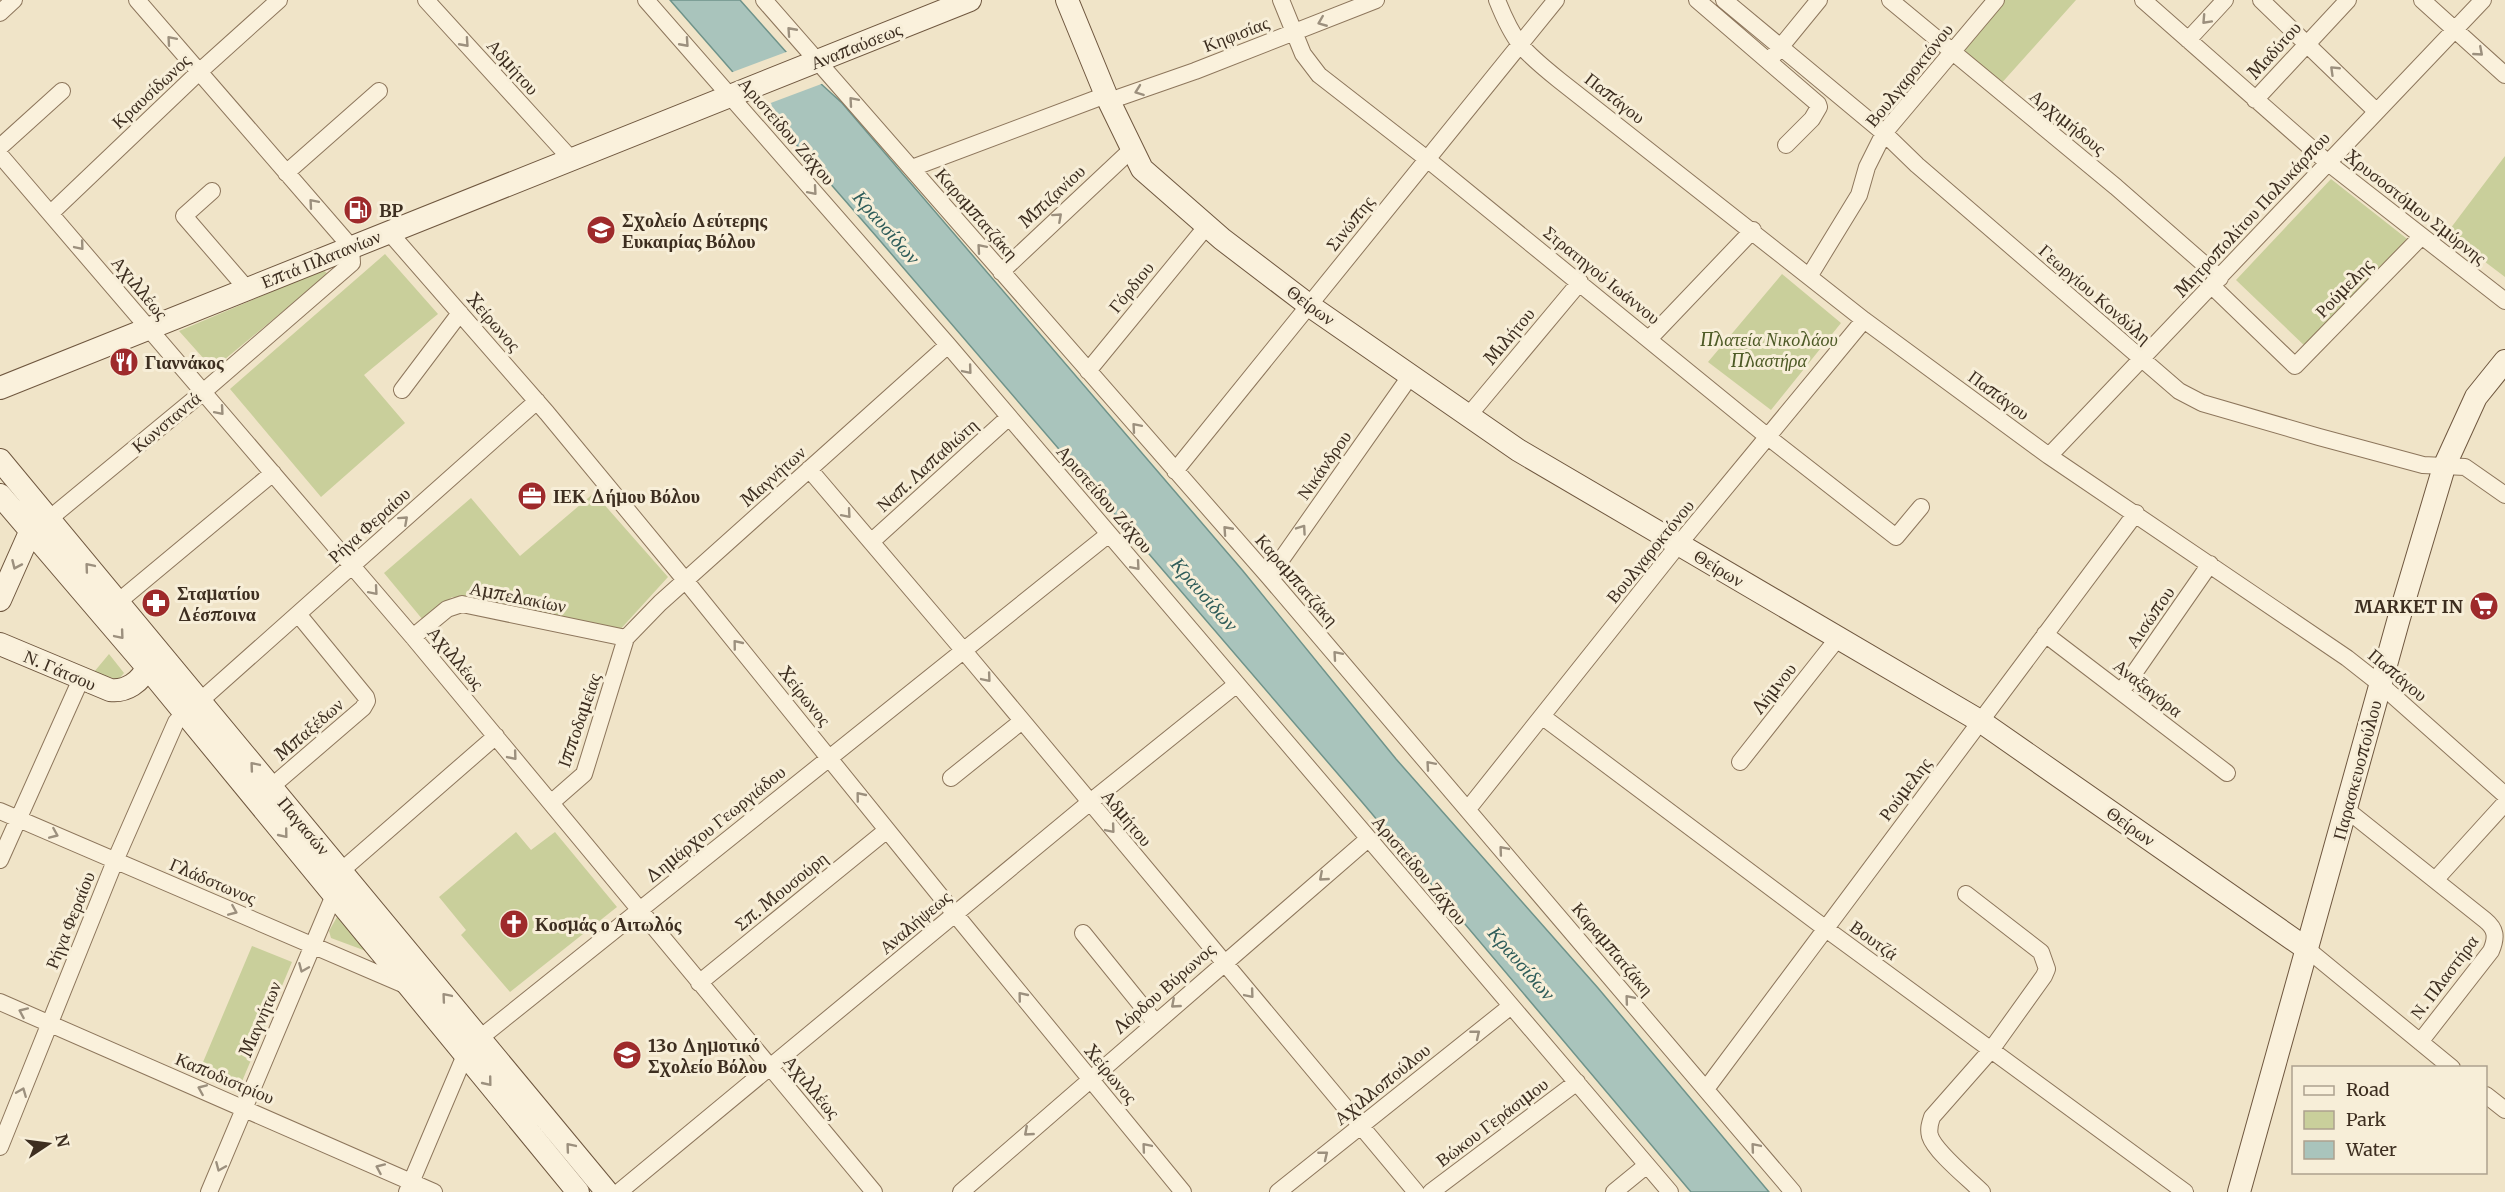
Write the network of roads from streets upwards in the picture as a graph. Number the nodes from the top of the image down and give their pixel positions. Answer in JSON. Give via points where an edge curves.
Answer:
{"nodes":[{"id":1,"x":14,"y":0,"type":"edge"},
{"id":2,"x":137,"y":0,"type":"edge"},
{"id":3,"x":426,"y":0,"type":"edge"},
{"id":4,"x":646,"y":0,"type":"edge"},
{"id":5,"x":764,"y":0,"type":"edge"},
{"id":6,"x":970,"y":0,"type":"edge"},
{"id":7,"x":1067,"y":0,"type":"edge"},
{"id":8,"x":1281,"y":0,"type":"edge"},
{"id":9,"x":1376,"y":0,"type":"edge"},
{"id":10,"x":1497,"y":0,"type":"edge"},
{"id":11,"x":1556,"y":0,"type":"edge"},
{"id":12,"x":1697,"y":0,"type":"edge"},
{"id":13,"x":1724,"y":0,"type":"edge"},
{"id":14,"x":1819,"y":0,"type":"edge"},
{"id":15,"x":1890,"y":0,"type":"edge"},
{"id":16,"x":1996,"y":0,"type":"edge"},
{"id":17,"x":2143,"y":0,"type":"edge"},
{"id":18,"x":2225,"y":0,"type":"edge"},
{"id":19,"x":2260,"y":0,"type":"edge"},
{"id":20,"x":2348,"y":0,"type":"edge"},
{"id":21,"x":2422,"y":0,"type":"edge"},
{"id":22,"x":2483,"y":0,"type":"edge"},
{"id":23,"x":278,"y":1,"type":"edge"},
{"id":24,"x":0,"y":14,"type":"edge"},
{"id":25,"x":2454,"y":31,"type":"junction"},
{"id":26,"x":1294,"y":33,"type":"junction"},
{"id":27,"x":2188,"y":39,"type":"junction"},
{"id":28,"x":2306,"y":44,"type":"junction"},
{"id":29,"x":1519,"y":45,"type":"junction"},
{"id":30,"x":1951,"y":51,"type":"junction"},
{"id":31,"x":1775,"y":53,"type":"junction"},
{"id":32,"x":814,"y":63,"type":"junction"},
{"id":33,"x":199,"y":72,"type":"junction"},
{"id":34,"x":2505,"y":75,"type":"edge"},
{"id":35,"x":379,"y":90,"type":"dead end"},
{"id":36,"x":62,"y":91,"type":"dead end"},
{"id":37,"x":736,"y":94,"type":"junction"},
{"id":38,"x":1107,"y":98,"type":"junction"},
{"id":39,"x":2255,"y":100,"type":"junction"},
{"id":40,"x":2376,"y":111,"type":"junction"},
{"id":41,"x":1884,"y":133,"type":"junction"},
{"id":42,"x":1786,"y":145,"type":"dead end"},
{"id":43,"x":0,"y":147,"type":"edge"},
{"id":44,"x":1131,"y":150,"type":"junction"},
{"id":45,"x":0,"y":155,"type":"edge"},
{"id":46,"x":571,"y":159,"type":"junction"},
{"id":47,"x":1427,"y":159,"type":"junction"},
{"id":48,"x":2327,"y":162,"type":"junction"},
{"id":49,"x":912,"y":168,"type":"junction"},
{"id":50,"x":286,"y":172,"type":"junction"},
{"id":51,"x":212,"y":191,"type":"dead end"},
{"id":52,"x":51,"y":213,"type":"junction"},
{"id":53,"x":1206,"y":227,"type":"junction"},
{"id":54,"x":1753,"y":230,"type":"junction"},
{"id":55,"x":389,"y":232,"type":"junction"},
{"id":56,"x":2421,"y":237,"type":"junction"},
{"id":57,"x":351,"y":247,"type":"junction"},
{"id":58,"x":1002,"y":272,"type":"junction"},
{"id":59,"x":1810,"y":275,"type":"junction"},
{"id":60,"x":1580,"y":282,"type":"junction"},
{"id":61,"x":2216,"y":282,"type":"junction"},
{"id":62,"x":248,"y":289,"type":"junction"},
{"id":63,"x":2505,"y":301,"type":"edge"},
{"id":64,"x":1310,"y":306,"type":"junction"},
{"id":65,"x":460,"y":313,"type":"junction"},
{"id":66,"x":1864,"y":320,"type":"junction"},
{"id":67,"x":149,"y":329,"type":"junction"},
{"id":68,"x":1649,"y":339,"type":"junction"},
{"id":69,"x":948,"y":345,"type":"junction"},
{"id":70,"x":2141,"y":359,"type":"junction"},
{"id":71,"x":2505,"y":361,"type":"edge"},
{"id":72,"x":2295,"y":366,"type":"joint"},
{"id":73,"x":1088,"y":371,"type":"junction"},
{"id":74,"x":1411,"y":375,"type":"junction"},
{"id":75,"x":0,"y":388,"type":"edge"},
{"id":76,"x":402,"y":390,"type":"dead end"},
{"id":77,"x":203,"y":392,"type":"junction"},
{"id":78,"x":537,"y":401,"type":"junction"},
{"id":79,"x":1469,"y":415,"type":"junction"},
{"id":80,"x":1009,"y":417,"type":"junction"},
{"id":81,"x":1768,"y":437,"type":"junction"},
{"id":82,"x":2049,"y":456,"type":"junction"},
{"id":83,"x":0,"y":460,"type":"edge"},
{"id":84,"x":2444,"y":466,"type":"junction"},
{"id":85,"x":809,"y":469,"type":"junction"},
{"id":86,"x":1174,"y":471,"type":"junction"},
{"id":87,"x":273,"y":473,"type":"junction"},
{"id":88,"x":0,"y":495,"type":"edge"},
{"id":89,"x":2505,"y":495,"type":"edge"},
{"id":90,"x":1921,"y":507,"type":"dead end"},
{"id":91,"x":2136,"y":513,"type":"junction"},
{"id":92,"x":40,"y":525,"type":"junction"},
{"id":93,"x":1109,"y":534,"type":"junction"},
{"id":94,"x":871,"y":542,"type":"junction"},
{"id":95,"x":1679,"y":544,"type":"junction"},
{"id":96,"x":2210,"y":564,"type":"junction"},
{"id":97,"x":352,"y":566,"type":"junction"},
{"id":98,"x":1269,"y":577,"type":"junction"},
{"id":99,"x":685,"y":580,"type":"junction"},
{"id":100,"x":0,"y":600,"type":"edge"},
{"id":101,"x":118,"y":602,"type":"junction"},
{"id":102,"x":298,"y":614,"type":"junction"},
{"id":103,"x":2045,"y":634,"type":"junction"},
{"id":104,"x":412,"y":637,"type":"junction"},
{"id":105,"x":626,"y":638,"type":"junction"},
{"id":106,"x":1838,"y":639,"type":"junction"},
{"id":107,"x":0,"y":644,"type":"edge"},
{"id":108,"x":964,"y":651,"type":"junction"},
{"id":109,"x":147,"y":667,"type":"junction"},
{"id":110,"x":81,"y":679,"type":"junction"},
{"id":111,"x":1237,"y":684,"type":"junction"},
{"id":112,"x":2380,"y":684,"type":"junction"},
{"id":113,"x":2121,"y":692,"type":"junction"},
{"id":114,"x":192,"y":707,"type":"junction"},
{"id":115,"x":1543,"y":717,"type":"junction"},
{"id":116,"x":1022,"y":721,"type":"junction"},
{"id":117,"x":1980,"y":721,"type":"junction"},
{"id":118,"x":496,"y":736,"type":"junction"},
{"id":119,"x":830,"y":758,"type":"junction"},
{"id":120,"x":1740,"y":762,"type":"dead end"},
{"id":121,"x":2227,"y":773,"type":"dead end"},
{"id":122,"x":951,"y":778,"type":"dead end"},
{"id":123,"x":272,"y":787,"type":"junction"},
{"id":124,"x":2505,"y":795,"type":"edge"},
{"id":125,"x":552,"y":802,"type":"junction"},
{"id":126,"x":1089,"y":803,"type":"junction"},
{"id":127,"x":2505,"y":803,"type":"edge"},
{"id":128,"x":1468,"y":809,"type":"junction"},
{"id":129,"x":2347,"y":810,"type":"junction"},
{"id":130,"x":0,"y":811,"type":"edge"},
{"id":131,"x":17,"y":819,"type":"junction"},
{"id":132,"x":887,"y":830,"type":"junction"},
{"id":133,"x":1368,"y":839,"type":"junction"},
{"id":134,"x":0,"y":860,"type":"edge"},
{"id":135,"x":115,"y":861,"type":"junction"},
{"id":136,"x":341,"y":871,"type":"junction"},
{"id":137,"x":2436,"y":879,"type":"junction"},
{"id":138,"x":1966,"y":894,"type":"dead end"},
{"id":139,"x":336,"y":902,"type":"junction"},
{"id":140,"x":639,"y":910,"type":"junction"},
{"id":141,"x":955,"y":914,"type":"junction"},
{"id":142,"x":1826,"y":929,"type":"junction"},
{"id":143,"x":1083,"y":933,"type":"dead end"},
{"id":144,"x":312,"y":945,"type":"junction"},
{"id":145,"x":2307,"y":949,"type":"junction"},
{"id":146,"x":1224,"y":963,"type":"junction"},
{"id":147,"x":699,"y":983,"type":"junction"},
{"id":148,"x":410,"y":987,"type":"junction"},
{"id":149,"x":0,"y":1002,"type":"edge"},
{"id":150,"x":1511,"y":1006,"type":"junction"},
{"id":151,"x":1155,"y":1022,"type":"junction"},
{"id":152,"x":50,"y":1024,"type":"junction"},
{"id":153,"x":2420,"y":1042,"type":"junction"},
{"id":154,"x":473,"y":1046,"type":"junction"},
{"id":155,"x":1991,"y":1050,"type":"junction"},
{"id":156,"x":2450,"y":1066,"type":"edge"},
{"id":157,"x":771,"y":1068,"type":"junction"},
{"id":158,"x":1089,"y":1079,"type":"junction"},
{"id":159,"x":1577,"y":1082,"type":"junction"},
{"id":160,"x":1706,"y":1089,"type":"junction"},
{"id":161,"x":2487,"y":1096,"type":"edge"},
{"id":162,"x":245,"y":1107,"type":"junction"},
{"id":163,"x":2505,"y":1110,"type":"edge"},
{"id":164,"x":1360,"y":1126,"type":"junction"},
{"id":165,"x":0,"y":1147,"type":"edge"},
{"id":166,"x":1647,"y":1165,"type":"junction"},
{"id":167,"x":409,"y":1187,"type":"edge"},
{"id":168,"x":209,"y":1192,"type":"edge"},
{"id":169,"x":434,"y":1192,"type":"edge"},
{"id":170,"x":578,"y":1192,"type":"edge"},
{"id":171,"x":607,"y":1192,"type":"edge"},
{"id":172,"x":619,"y":1192,"type":"edge"},
{"id":173,"x":874,"y":1192,"type":"edge"},
{"id":174,"x":961,"y":1192,"type":"edge"},
{"id":175,"x":1183,"y":1192,"type":"edge"},
{"id":176,"x":1278,"y":1192,"type":"edge"},
{"id":177,"x":1416,"y":1192,"type":"edge"},
{"id":178,"x":1431,"y":1192,"type":"edge"},
{"id":179,"x":1614,"y":1192,"type":"edge"},
{"id":180,"x":1670,"y":1192,"type":"edge"},
{"id":181,"x":1793,"y":1192,"type":"edge"},
{"id":182,"x":1982,"y":1192,"type":"edge"},
{"id":183,"x":2185,"y":1192,"type":"edge"},
{"id":184,"x":2240,"y":1192,"type":"edge"}],
"edges":[{"from":1,"to":24,"type":"street"},
{"from":33,"to":2,"type":"street","one_way":true},
{"from":3,"to":46,"type":"street","name":"Αδμήτου","one_way":true},
{"from":4,"to":37,"type":"street","name":"Αριστείδου Ζάχου","one_way":true},
{"from":32,"to":5,"type":"street","name":"Καραμπατζάκη","one_way":true},
{"from":6,"to":32,"type":"street","name":"Αναπαύσεως"},
{"from":7,"to":38,"type":"street","name":"Θείρων"},
{"from":8,"to":26,"type":"street","name":"Στρατηγού Ιωάννου"},
{"from":9,"to":26,"type":"street","name":"Κηφισίας","one_way":true},
{"from":10,"to":29,"type":"street","name":"Παπάγου"},
{"from":11,"to":29,"type":"street","name":"Σινώπης"},
{"from":12,"to":31,"type":"street","name":"Γεωργίου Κονδύλη"},
{"from":13,"to":31,"type":"street","name":"Γεωργίου Κονδύλη"},
{"from":14,"to":31,"type":"street"},
{"from":15,"to":30,"type":"street","name":"Αρχιμήδους"},
{"from":16,"to":30,"type":"street","name":"Βουλγαροκτόνου"},
{"from":17,"to":27,"type":"street","name":"Χρυσοστόμου Σμύρνης"},
{"from":18,"to":27,"type":"street","one_way":true},
{"from":19,"to":28,"type":"street"},
{"from":20,"to":28,"type":"street","name":"Μαδύτου"},
{"from":21,"to":25,"type":"street"},
{"from":22,"to":25,"type":"street","name":"Μητροπολίτου Πολυκάρπου"},
{"from":23,"to":33,"type":"street","name":"Κραυσίδωνος"},
{"from":25,"to":34,"type":"street","one_way":true},
{"from":25,"to":40,"type":"street","name":"Μητροπολίτου Πολυκάρπου"},
{"from":26,"to":38,"type":"street","name":"Κηφισίας","one_way":true},
{"from":26,"to":47,"type":"street","name":"Στρατηγού Ιωάννου","via":[[1303,54],[1319,75]]},
{"from":27,"to":39,"type":"street","name":"Χρυσοστόμου Σμύρνης"},
{"from":28,"to":39,"type":"street","name":"Μαδύτου"},
{"from":40,"to":28,"type":"street","one_way":true},
{"from":29,"to":47,"type":"street","name":"Σινώπης"},
{"from":29,"to":54,"type":"street","name":"Παπάγου"},
{"from":30,"to":41,"type":"street","name":"Βουλγαροκτόνου"},
{"from":30,"to":61,"type":"street","name":"Αρχιμήδους","via":[[2116,187]]},
{"from":31,"to":41,"type":"street","name":"Γεωργίου Κονδύλη"},
{"from":31,"to":42,"type":"street","name":"Γεωργίου Κονδύλη","via":[[1819,107]]},
{"from":32,"to":37,"type":"street","name":"Αναπαύσεως"},
{"from":49,"to":32,"type":"street","name":"Καραμπατζάκη","one_way":true},
{"from":33,"to":50,"type":"street"},
{"from":33,"to":52,"type":"street","name":"Κραυσίδωνος"},
{"from":35,"to":50,"type":"street"},
{"from":36,"to":43,"type":"street"},
{"from":37,"to":46,"type":"street","name":"Επτά Πλατανίων"},
{"from":37,"to":69,"type":"street","name":"Αριστείδου Ζάχου","one_way":true},
{"from":38,"to":44,"type":"street","name":"Θείρων"},
{"from":38,"to":49,"type":"street","name":"Κηφισίας"},
{"from":39,"to":48,"type":"street","name":"Χρυσοστόμου Σμύρνης"},
{"from":40,"to":48,"type":"street","name":"Μητροπολίτου Πολυκάρπου"},
{"from":41,"to":59,"type":"street","name":"Βουλγαροκτόνου","via":[[1867,166],[1859,195]]},
{"from":41,"to":70,"type":"street","name":"Γεωργίου Κονδύλη"},
{"from":44,"to":53,"type":"street","name":"Θείρων","via":[[1146,175]]},
{"from":58,"to":44,"type":"street","name":"Μπιζανίου","one_way":true},
{"from":45,"to":52,"type":"street","name":"Αχιλλέως"},
{"from":46,"to":55,"type":"street","name":"Επτά Πλατανίων"},
{"from":47,"to":60,"type":"street","name":"Στρατηγού Ιωάννου"},
{"from":47,"to":64,"type":"street","name":"Σινώπης"},
{"from":48,"to":56,"type":"street","name":"Χρυσοστόμου Σμύρνης"},
{"from":48,"to":61,"type":"street","name":"Μητροπολίτου Πολυκάρπου"},
{"from":58,"to":49,"type":"street","name":"Καραμπατζάκη","one_way":true},
{"from":57,"to":50,"type":"street","one_way":true},
{"from":51,"to":62,"type":"street","via":[[184,216]]},
{"from":52,"to":67,"type":"street","name":"Αχιλλέως","one_way":true},
{"from":53,"to":64,"type":"street","name":"Θείρων"},
{"from":53,"to":73,"type":"street","name":"Γόρδιου"},
{"from":54,"to":59,"type":"street","name":"Παπάγου"},
{"from":54,"to":68,"type":"street"},
{"from":55,"to":57,"type":"street","name":"Επτά Πλατανίων"},
{"from":55,"to":65,"type":"street","name":"Χείρωνος"},
{"from":56,"to":63,"type":"street","name":"Χρυσοστόμου Σμύρνης"},
{"from":56,"to":72,"type":"street","name":"Ρούμελης"},
{"from":57,"to":62,"type":"street","name":"Επτά Πλατανίων"},
{"from":57,"to":77,"type":"street","name":"Κωνσταντά","via":[[352,262],[347,268]]},
{"from":58,"to":73,"type":"street","name":"Καραμπατζάκη"},
{"from":59,"to":66,"type":"street","name":"Παπάγου"},
{"from":60,"to":68,"type":"street","name":"Στρατηγού Ιωάννου"},
{"from":60,"to":79,"type":"street","name":"Μιλήτου"},
{"from":61,"to":70,"type":"street","name":"Μητροπολίτου Πολυκάρπου"},
{"from":61,"to":72,"type":"street","name":"Αρχιμήδους"},
{"from":62,"to":67,"type":"street","name":"Επτά Πλατανίων"},
{"from":64,"to":74,"type":"street","name":"Θείρων"},
{"from":64,"to":86,"type":"street","name":"Σινώπης"},
{"from":65,"to":76,"type":"street"},
{"from":65,"to":78,"type":"street","name":"Χείρωνος"},
{"from":66,"to":81,"type":"street","name":"Βουλγαροκτόνου"},
{"from":66,"to":82,"type":"street","name":"Παπάγου"},
{"from":67,"to":75,"type":"street","name":"Επτά Πλατανίων"},
{"from":67,"to":77,"type":"street","name":"Αχιλλέως"},
{"from":68,"to":81,"type":"street","name":"Στρατηγού Ιωάννου"},
{"from":69,"to":80,"type":"street","name":"Αριστείδου Ζάχου","one_way":true},
{"from":69,"to":85,"type":"street","name":"Μαγνήτων"},
{"from":70,"to":82,"type":"street","name":"Μητροπολίτου Πολυκάρπου"},
{"from":70,"to":84,"type":"street","name":"Γεωργίου Κονδύλη","via":[[2179,391],[2202,403],[2423,465]]},
{"from":71,"to":84,"type":"street","name":"Παρασκευοπούλου","via":[[2476,397]]},
{"from":86,"to":73,"type":"street","name":"Καραμπατζάκη","one_way":true},
{"from":74,"to":79,"type":"street","name":"Θείρων"},
{"from":98,"to":74,"type":"street","name":"Νικάνδρου","one_way":true},
{"from":77,"to":87,"type":"street","name":"Αχιλλέως","one_way":true},
{"from":77,"to":92,"type":"street","name":"Κωνσταντά"},
{"from":97,"to":78,"type":"street","name":"Ρήγα Φεραίου","one_way":true},
{"from":78,"to":99,"type":"street","name":"Χείρωνος"},
{"from":79,"to":95,"type":"street","name":"Θείρων","via":[[1550,469]]},
{"from":80,"to":93,"type":"street","name":"Αριστείδου Ζάχου"},
{"from":80,"to":94,"type":"street","name":"Ναπ. Λαπαθιώτη"},
{"from":81,"to":90,"type":"street","name":"Στρατηγού Ιωάννου","via":[[1896,537]]},
{"from":81,"to":95,"type":"street","name":"Βουλγαροκτόνου"},
{"from":82,"to":91,"type":"street","name":"Παπάγου"},
{"from":83,"to":92,"type":"street","name":"Παγασών"},
{"from":84,"to":89,"type":"street","name":"Γεωργίου Κονδύλη","via":[[2468,468]]},
{"from":84,"to":112,"type":"street","name":"Παρασκευοπούλου"},
{"from":85,"to":94,"type":"street","name":"Αδμήτου","one_way":true},
{"from":85,"to":99,"type":"street","name":"Μαγνήτων"},
{"from":98,"to":86,"type":"street","name":"Καραμπατζάκη","one_way":true},
{"from":87,"to":97,"type":"street","name":"Αχιλλέως"},
{"from":87,"to":101,"type":"street"},
{"from":88,"to":92,"type":"street","name":"Παγασών"},
{"from":91,"to":96,"type":"street","name":"Παπάγου"},
{"from":91,"to":103,"type":"street","name":"Ρούμελης"},
{"from":92,"to":100,"type":"street","name":"Κωνσταντά","one_way":true},
{"from":101,"to":92,"type":"street","name":"Παγασών","one_way":true},
{"from":92,"to":109,"type":"street","name":"Παγασών","one_way":true},
{"from":93,"to":108,"type":"street","name":"Δημάρχου Γεωργιάδου"},
{"from":93,"to":111,"type":"street","name":"Αριστείδου Ζάχου","one_way":true},
{"from":94,"to":108,"type":"street","name":"Αδμήτου"},
{"from":95,"to":106,"type":"street","name":"Θείρων"},
{"from":95,"to":115,"type":"street","name":"Βουλγαροκτόνου"},
{"from":96,"to":112,"type":"street","name":"Παπάγου"},
{"from":96,"to":113,"type":"street","name":"Αισώπου"},
{"from":97,"to":102,"type":"street","name":"Ρήγα Φεραίου"},
{"from":97,"to":104,"type":"street","name":"Αχιλλέως","one_way":true},
{"from":128,"to":98,"type":"street","name":"Καραμπατζάκη","one_way":true},
{"from":99,"to":105,"type":"street","name":"Μαγνήτων"},
{"from":119,"to":99,"type":"street","name":"Χείρωνος","one_way":true},
{"from":101,"to":114,"type":"street","name":"Παγασών"},
{"from":102,"to":114,"type":"street","name":"Ρήγα Φεραίου"},
{"from":102,"to":123,"type":"street","name":"Μπαξέδων","via":[[367,701]]},
{"from":103,"to":113,"type":"street","name":"Αναξαγόρα"},
{"from":103,"to":117,"type":"street","name":"Ρούμελης"},
{"from":104,"to":105,"type":"street","name":"Αμπελακίων","via":[[447,609],[462,604]]},
{"from":104,"to":118,"type":"street","name":"Αχιλλέως"},
{"from":105,"to":125,"type":"street","name":"Ιπποδαμείας","via":[[584,774]]},
{"from":106,"to":117,"type":"street","name":"Θείρων"},
{"from":106,"to":120,"type":"street","name":"Λήμνου"},
{"from":107,"to":110,"type":"street","name":"Ν. Γάτσου"},
{"from":108,"to":116,"type":"street","name":"Αδμήτου","one_way":true},
{"from":108,"to":119,"type":"street","name":"Δημάρχου Γεωργιάδου"},
{"from":109,"to":110,"type":"street","name":"Ν. Γάτσου","via":[[138,681],[119,690]]},
{"from":109,"to":114,"type":"street","name":"Παγασών"},
{"from":110,"to":131,"type":"street"},
{"from":111,"to":126,"type":"street","name":"Αναλήψεως"},
{"from":111,"to":133,"type":"street","name":"Αριστείδου Ζάχου"},
{"from":112,"to":124,"type":"street","name":"Παπάγου"},
{"from":112,"to":129,"type":"street","name":"Παρασκευοπούλου"},
{"from":113,"to":121,"type":"street","name":"Αναξαγόρα"},
{"from":123,"to":114,"type":"street","name":"Παγασών","one_way":true},
{"from":114,"to":135,"type":"street","name":"Ρήγα Φεραίου","via":[[176,722]]},
{"from":114,"to":139,"type":"street","name":"Παγασών","one_way":true},
{"from":115,"to":128,"type":"street","name":"Βουλγαροκτόνου"},
{"from":115,"to":142,"type":"street","name":"Βουτζά"},
{"from":116,"to":122,"type":"street"},
{"from":116,"to":126,"type":"street","name":"Αδμήτου"},
{"from":117,"to":142,"type":"street","name":"Ρούμελης"},
{"from":117,"to":145,"type":"street","name":"Θείρων"},
{"from":118,"to":125,"type":"street","name":"Αχιλλέως","one_way":true},
{"from":118,"to":136,"type":"street"},
{"from":132,"to":119,"type":"street","name":"Χείρωνος","one_way":true},
{"from":119,"to":140,"type":"street","name":"Δημάρχου Γεωργιάδου"},
{"from":123,"to":136,"type":"street","name":"Παγασών"},
{"from":125,"to":140,"type":"street","name":"Αχιλλέως"},
{"from":126,"to":141,"type":"street","name":"Αναλήψεως"},
{"from":126,"to":146,"type":"street","name":"Αδμήτου","one_way":true},
{"from":127,"to":137,"type":"street"},
{"from":160,"to":128,"type":"street","name":"Καραμπατζάκη","one_way":true},
{"from":129,"to":137,"type":"street"},
{"from":129,"to":145,"type":"street","name":"Παρασκευοπούλου"},
{"from":130,"to":131,"type":"street","name":"Γλάδστωνος"},
{"from":131,"to":134,"type":"street"},
{"from":131,"to":135,"type":"street","name":"Γλάδστωνος","one_way":true},
{"from":132,"to":141,"type":"street","name":"Χείρωνος"},
{"from":132,"to":147,"type":"street","name":"Σπ. Μουσούρη"},
{"from":133,"to":146,"type":"street","name":"Λόρδου Βύρωνος","one_way":true},
{"from":133,"to":150,"type":"street","name":"Αριστείδου Ζάχου"},
{"from":135,"to":144,"type":"street","name":"Γλάδστωνος","one_way":true},
{"from":135,"to":152,"type":"street","name":"Ρήγα Φεραίου"},
{"from":136,"to":139,"type":"street","name":"Μαγνήτων","via":[[354,890]]},
{"from":154,"to":136,"type":"street","name":"Παγασών","one_way":true},
{"from":137,"to":153,"type":"street","name":"Ν. Πλαστήρα","via":[[2492,926],[2495,942]]},
{"from":138,"to":155,"type":"street","via":[[2041,952],[2047,969]]},
{"from":139,"to":144,"type":"street","name":"Μαγνήτων"},
{"from":139,"to":148,"type":"street","name":"Παγασών"},
{"from":140,"to":147,"type":"street","name":"Αχιλλέως"},
{"from":140,"to":154,"type":"street","name":"Δημάρχου Γεωργιάδου"},
{"from":141,"to":157,"type":"street","name":"Αναλήψεως"},
{"from":158,"to":141,"type":"street","name":"Χείρωνος","one_way":true},
{"from":142,"to":155,"type":"street","name":"Βουτζά"},
{"from":142,"to":160,"type":"street","name":"Ρούμελης"},
{"from":143,"to":151,"type":"street"},
{"from":144,"to":148,"type":"street","name":"Γλάδστωνος"},
{"from":144,"to":162,"type":"street","name":"Μαγνήτων","one_way":true},
{"from":145,"to":153,"type":"street","name":"Θείρων"},
{"from":145,"to":184,"type":"street","name":"Παρασκευοπούλου"},
{"from":146,"to":151,"type":"street","name":"Λόρδου Βύρωνος","one_way":true},
{"from":146,"to":164,"type":"street","name":"Αδμήτου","one_way":true},
{"from":147,"to":157,"type":"street","name":"Αχιλλέως"},
{"from":148,"to":154,"type":"street","name":"Παγασών"},
{"from":152,"to":149,"type":"street","name":"Καποδιστρίου","one_way":true},
{"from":150,"to":159,"type":"street","name":"Αριστείδου Ζάχου"},
{"from":164,"to":150,"type":"street","name":"Αχιλλοπούλου","one_way":true},
{"from":151,"to":158,"type":"street","name":"Λόρδου Βύρωνος"},
{"from":162,"to":152,"type":"street","name":"Καποδιστρίου","one_way":true},
{"from":165,"to":152,"type":"street","name":"Ρήγα Φεραίου","one_way":true},
{"from":153,"to":156,"type":"street","name":"Θείρων"},
{"from":154,"to":167,"type":"street","name":"Δημάρχου Γεωργιάδου"},
{"from":154,"to":170,"type":"street","name":"Παγασών","one_way":true},
{"from":171,"to":154,"type":"street","name":"Παγασών","one_way":true},
{"from":155,"to":182,"type":"street","via":[[1932,1117],[1929,1127],[1930,1137],[1940,1150]]},
{"from":155,"to":183,"type":"street","name":"Βουτζά"},
{"from":157,"to":172,"type":"street","name":"Αναλήψεως"},
{"from":157,"to":173,"type":"street","name":"Αχιλλέως"},
{"from":158,"to":174,"type":"street","name":"Λόρδου Βύρωνος","one_way":true},
{"from":175,"to":158,"type":"street","name":"Χείρωνος","one_way":true},
{"from":159,"to":166,"type":"street","name":"Αριστείδου Ζάχου"},
{"from":159,"to":178,"type":"street","name":"Βώκου Γεράσιμου"},
{"from":181,"to":160,"type":"street","name":"Καραμπατζάκη","one_way":true},
{"from":161,"to":163,"type":"street"},
{"from":167,"to":162,"type":"street","name":"Καποδιστρίου","one_way":true},
{"from":162,"to":168,"type":"street","name":"Μαγνήτων","one_way":true},
{"from":176,"to":164,"type":"street","name":"Αχιλλοπούλου","one_way":true},
{"from":164,"to":177,"type":"street","name":"Αδμήτου"},
{"from":166,"to":179,"type":"street"},
{"from":166,"to":180,"type":"street","name":"Αριστείδου Ζάχου"},
{"from":167,"to":169,"type":"street","name":"Καποδιστρίου"}]}
